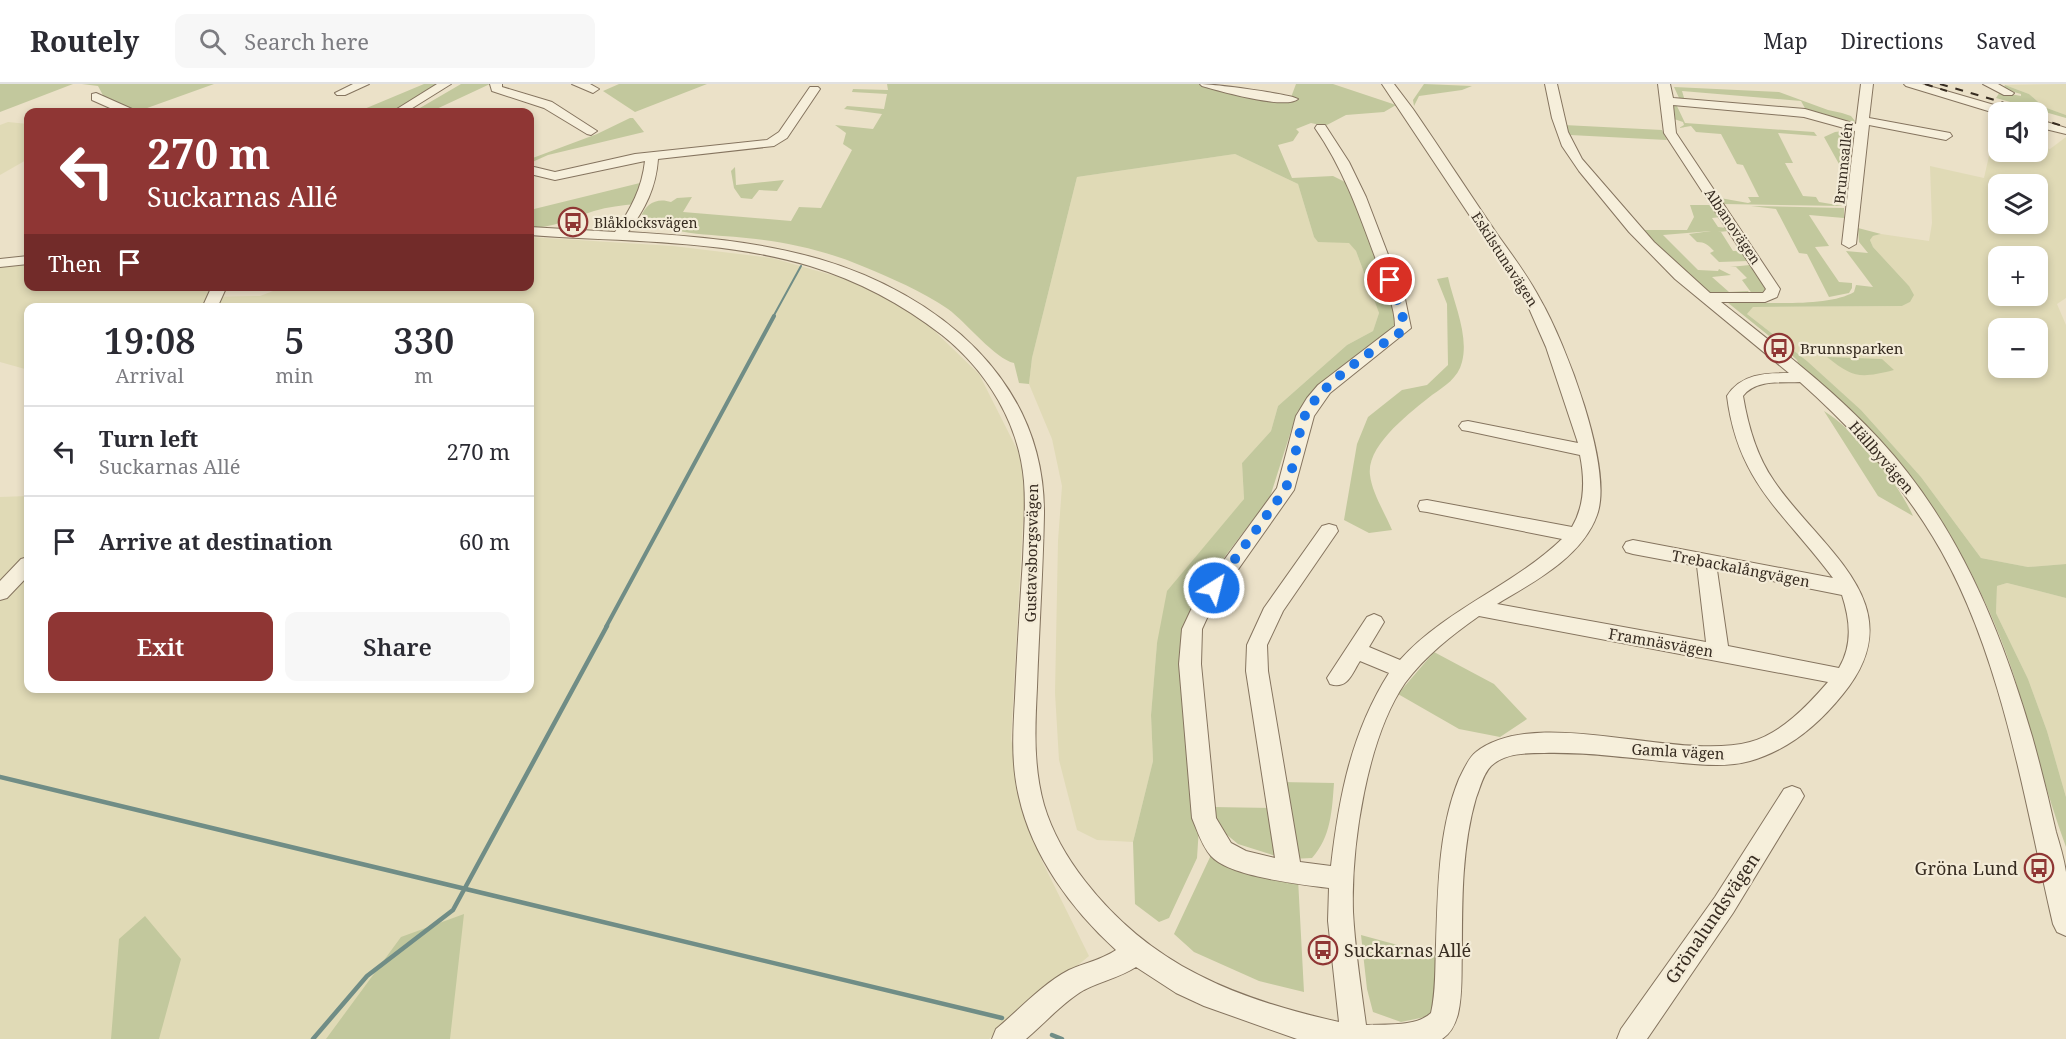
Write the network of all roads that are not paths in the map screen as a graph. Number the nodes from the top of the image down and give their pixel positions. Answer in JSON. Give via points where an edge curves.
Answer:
{"nodes":[{"id":1,"x":363,"y":84,"type":"edge"},
{"id":2,"x":445,"y":84,"type":"edge"},
{"id":3,"x":496,"y":84,"type":"edge"},
{"id":4,"x":578,"y":84,"type":"edge"},
{"id":5,"x":1206,"y":84,"type":"edge"},
{"id":6,"x":1388,"y":84,"type":"edge"},
{"id":7,"x":1551,"y":84,"type":"edge"},
{"id":8,"x":1664,"y":84,"type":"edge"},
{"id":9,"x":1867,"y":84,"type":"edge"},
{"id":10,"x":1910,"y":84,"type":"edge"},
{"id":11,"x":1989,"y":84,"type":"edge"},
{"id":12,"x":593,"y":89,"type":"dead end"},
{"id":13,"x":814,"y":89,"type":"dead end"},
{"id":14,"x":341,"y":93,"type":"dead end"},
{"id":15,"x":2008,"y":93,"type":"dead end"},
{"id":16,"x":96,"y":97,"type":"dead end"},
{"id":17,"x":1292,"y":99,"type":"dead end"},
{"id":18,"x":1669,"y":101,"type":"junction"},
{"id":19,"x":1988,"y":107,"type":"edge"},
{"id":20,"x":119,"y":108,"type":"edge"},
{"id":21,"x":405,"y":108,"type":"edge"},
{"id":22,"x":1862,"y":124,"type":"junction"},
{"id":23,"x":2048,"y":126,"type":"edge"},
{"id":24,"x":1321,"y":128,"type":"dead end"},
{"id":25,"x":591,"y":131,"type":"dead end"},
{"id":26,"x":2064,"y":131,"type":"dead end"},
{"id":27,"x":1946,"y":136,"type":"dead end"},
{"id":28,"x":652,"y":157,"type":"junction"},
{"id":29,"x":534,"y":171,"type":"edge"},
{"id":30,"x":534,"y":231,"type":"edge"},
{"id":31,"x":618,"y":237,"type":"junction"},
{"id":32,"x":1849,"y":244,"type":"dead end"},
{"id":33,"x":24,"y":260,"type":"edge"},
{"id":34,"x":0,"y":263,"type":"edge"},
{"id":35,"x":1708,"y":298,"type":"junction"},
{"id":36,"x":1805,"y":377,"type":"junction"},
{"id":37,"x":1468,"y":426,"type":"dead end"},
{"id":38,"x":1589,"y":451,"type":"junction"},
{"id":39,"x":1427,"y":506,"type":"dead end"},
{"id":40,"x":1329,"y":531,"type":"dead end"},
{"id":41,"x":1576,"y":535,"type":"junction"},
{"id":42,"x":1633,"y":547,"type":"dead end"},
{"id":43,"x":1706,"y":560,"type":"junction"},
{"id":44,"x":24,"y":568,"type":"edge"},
{"id":45,"x":1850,"y":589,"type":"junction"},
{"id":46,"x":0,"y":593,"type":"edge"},
{"id":47,"x":1476,"y":608,"type":"junction"},
{"id":48,"x":1374,"y":622,"type":"dead end"},
{"id":49,"x":1356,"y":650,"type":"junction"},
{"id":50,"x":1718,"y":651,"type":"junction"},
{"id":51,"x":1403,"y":670,"type":"junction"},
{"id":52,"x":1338,"y":678,"type":"dead end"},
{"id":53,"x":1844,"y":679,"type":"junction"},
{"id":54,"x":1792,"y":796,"type":"dead end"},
{"id":55,"x":1289,"y":871,"type":"junction"},
{"id":56,"x":1341,"y":879,"type":"junction"},
{"id":57,"x":2066,"y":924,"type":"edge"},
{"id":58,"x":1137,"y":951,"type":"junction"},
{"id":59,"x":1006,"y":1039,"type":"edge"},
{"id":60,"x":1355,"y":1039,"type":"edge"},
{"id":61,"x":1631,"y":1039,"type":"edge"}],
"edges":[{"from":1,"to":14,"type":"street"},
{"from":2,"to":21,"type":"street"},
{"from":3,"to":25,"type":"street","via":[[496,89],[548,105]]},
{"from":4,"to":12,"type":"street"},
{"from":5,"to":17,"type":"street"},
{"from":6,"to":38,"type":"street","name":"Eskilstunavägen","via":[[1532,297],[1559,357]]},
{"from":7,"to":35,"type":"street","name":"Hällbyvägen","via":[[1558,122],[1579,163],[1654,250]]},
{"from":8,"to":18,"type":"street","name":"Albanovägen"},
{"from":9,"to":22,"type":"street","name":"Brunnsallén"},
{"from":10,"to":19,"type":"street"},
{"from":11,"to":15,"type":"street"},
{"from":13,"to":28,"type":"street","via":[[774,142]]},
{"from":16,"to":20,"type":"street"},
{"from":18,"to":22,"type":"street","via":[[1801,112]]},
{"from":18,"to":35,"type":"street","name":"Albanovägen","via":[[1667,126],[1773,289],[1765,297]]},
{"from":22,"to":27,"type":"street"},
{"from":22,"to":32,"type":"street","name":"Brunnsallén"},
{"from":23,"to":26,"type":"street"},
{"from":24,"to":55,"type":"street","via":[[1355,181],[1394,289],[1403,328],[1324,389],[1313,402],[1305,416],[1285,490],[1204,603],[1192,629],[1190,648],[1204,818],[1214,842],[1238,859]]},
{"from":28,"to":29,"type":"street","via":[[555,176]]},
{"from":28,"to":31,"type":"street","via":[[646,195]]},
{"from":30,"to":31,"type":"street","name":"Gustavsborgsvägen"},
{"from":31,"to":58,"type":"street","name":"Gustavsborgsvägen","via":[[768,252],[858,277],[942,324],[994,379],[1022,433],[1033,479],[1024,750],[1027,783],[1039,824],[1065,872],[1107,926]]},
{"from":33,"to":34,"type":"street"},
{"from":35,"to":36,"type":"street","name":"Hällbyvägen"},
{"from":36,"to":45,"type":"street","name":"Gamla vägen","via":[[1744,384],[1735,396],[1737,408],[1768,488]]},
{"from":36,"to":57,"type":"street","name":"Hällbyvägen","via":[[1868,438],[1913,491],[1978,605],[2004,677]]},
{"from":37,"to":38,"type":"street"},
{"from":38,"to":41,"type":"street","name":"Eskilstunavägen","via":[[1592,490],[1586,519]]},
{"from":39,"to":41,"type":"street"},
{"from":40,"to":55,"type":"street","via":[[1274,609],[1257,645],[1257,671]]},
{"from":41,"to":47,"type":"street","name":"Eskilstunavägen","via":[[1561,550]]},
{"from":42,"to":43,"type":"street","name":"Trebackalångvägen"},
{"from":43,"to":45,"type":"street","name":"Trebackalångvägen"},
{"from":43,"to":50,"type":"street"},
{"from":44,"to":46,"type":"street"},
{"from":45,"to":53,"type":"street","name":"Gamla vägen","via":[[1860,633],[1856,658]]},
{"from":47,"to":50,"type":"street","name":"Framnäsvägen"},
{"from":47,"to":51,"type":"street","name":"Eskilstunavägen","via":[[1453,622]]},
{"from":48,"to":49,"type":"street"},
{"from":49,"to":51,"type":"street"},
{"from":49,"to":52,"type":"street"},
{"from":50,"to":53,"type":"street","name":"Framnäsvägen","via":[[1827,672]]},
{"from":51,"to":56,"type":"street","name":"Eskilstunavägen","via":[[1373,718],[1360,756]]},
{"from":53,"to":60,"type":"street","name":"Gamla vägen","via":[[1805,721],[1769,744],[1739,754],[1536,743],[1497,750],[1484,758],[1473,773],[1459,817],[1444,1017],[1439,1026],[1426,1033]]},
{"from":54,"to":61,"type":"street","name":"Grönalundsvägen","via":[[1724,905]]},
{"from":55,"to":56,"type":"street"},
{"from":56,"to":60,"type":"street","name":"Eskilstunavägen","via":[[1341,921]]},
{"from":58,"to":59,"type":"street","via":[[1111,968],[1077,980]]},
{"from":58,"to":60,"type":"street","name":"Gamla vägen","via":[[1182,982],[1213,997],[1301,1028]]}]}
